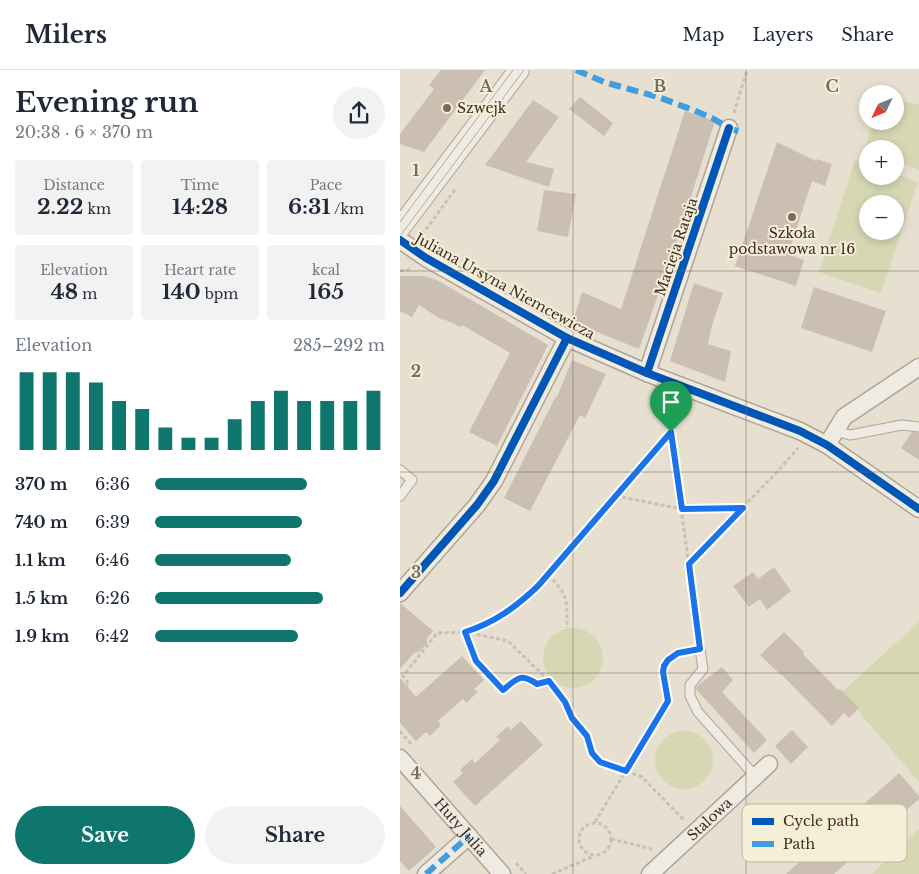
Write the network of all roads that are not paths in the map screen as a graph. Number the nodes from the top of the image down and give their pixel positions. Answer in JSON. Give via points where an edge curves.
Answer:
{"nodes":[{"id":1,"x":518,"y":70,"type":"edge"},
{"id":2,"x":729,"y":128,"type":"dead end"},
{"id":3,"x":400,"y":228,"type":"edge"},
{"id":4,"x":400,"y":240,"type":"edge"},
{"id":5,"x":567,"y":338,"type":"junction"},
{"id":6,"x":919,"y":367,"type":"edge"},
{"id":7,"x":647,"y":373,"type":"junction"},
{"id":8,"x":919,"y":427,"type":"edge"},
{"id":9,"x":831,"y":438,"type":"junction"},
{"id":10,"x":400,"y":470,"type":"edge"},
{"id":11,"x":400,"y":496,"type":"edge"},
{"id":12,"x":919,"y":509,"type":"edge"},
{"id":13,"x":400,"y":593,"type":"edge"},
{"id":14,"x":700,"y":649,"type":"road end"},
{"id":15,"x":400,"y":758,"type":"edge"},
{"id":16,"x":769,"y":764,"type":"dead end"},
{"id":17,"x":755,"y":776,"type":"junction"},
{"id":18,"x":469,"y":836,"type":"junction"},
{"id":19,"x":426,"y":874,"type":"edge"},
{"id":20,"x":502,"y":874,"type":"edge"},
{"id":21,"x":650,"y":874,"type":"edge"}],
"edges":[{"from":1,"to":3,"type":"street"},
{"from":2,"to":7,"type":"street","name":"Macieja Rataja"},
{"from":4,"to":5,"type":"street","name":"Juliana Ursyna Niemcewicza"},
{"from":5,"to":7,"type":"street","name":"Juliana Ursyna Niemcewicza"},
{"from":5,"to":13,"type":"street","via":[[494,481]]},
{"from":6,"to":9,"type":"street","via":[[844,417]]},
{"from":7,"to":9,"type":"street","name":"Juliana Ursyna Niemcewicza"},
{"from":8,"to":9,"type":"lane","via":[[902,425]]},
{"from":9,"to":12,"type":"street","name":"Juliana Ursyna Niemcewicza"},
{"from":10,"to":11,"type":"lane","via":[[412,480]]},
{"from":14,"to":17,"type":"lane","via":[[703,669],[690,685],[690,696],[698,712]]},
{"from":15,"to":18,"type":"street","name":"Huty Julia"},
{"from":16,"to":17,"type":"street","name":"Stalowa"},
{"from":17,"to":21,"type":"street","name":"Stalowa"},
{"from":18,"to":19,"type":"street"},
{"from":18,"to":20,"type":"street","name":"Huty Julia"}]}
